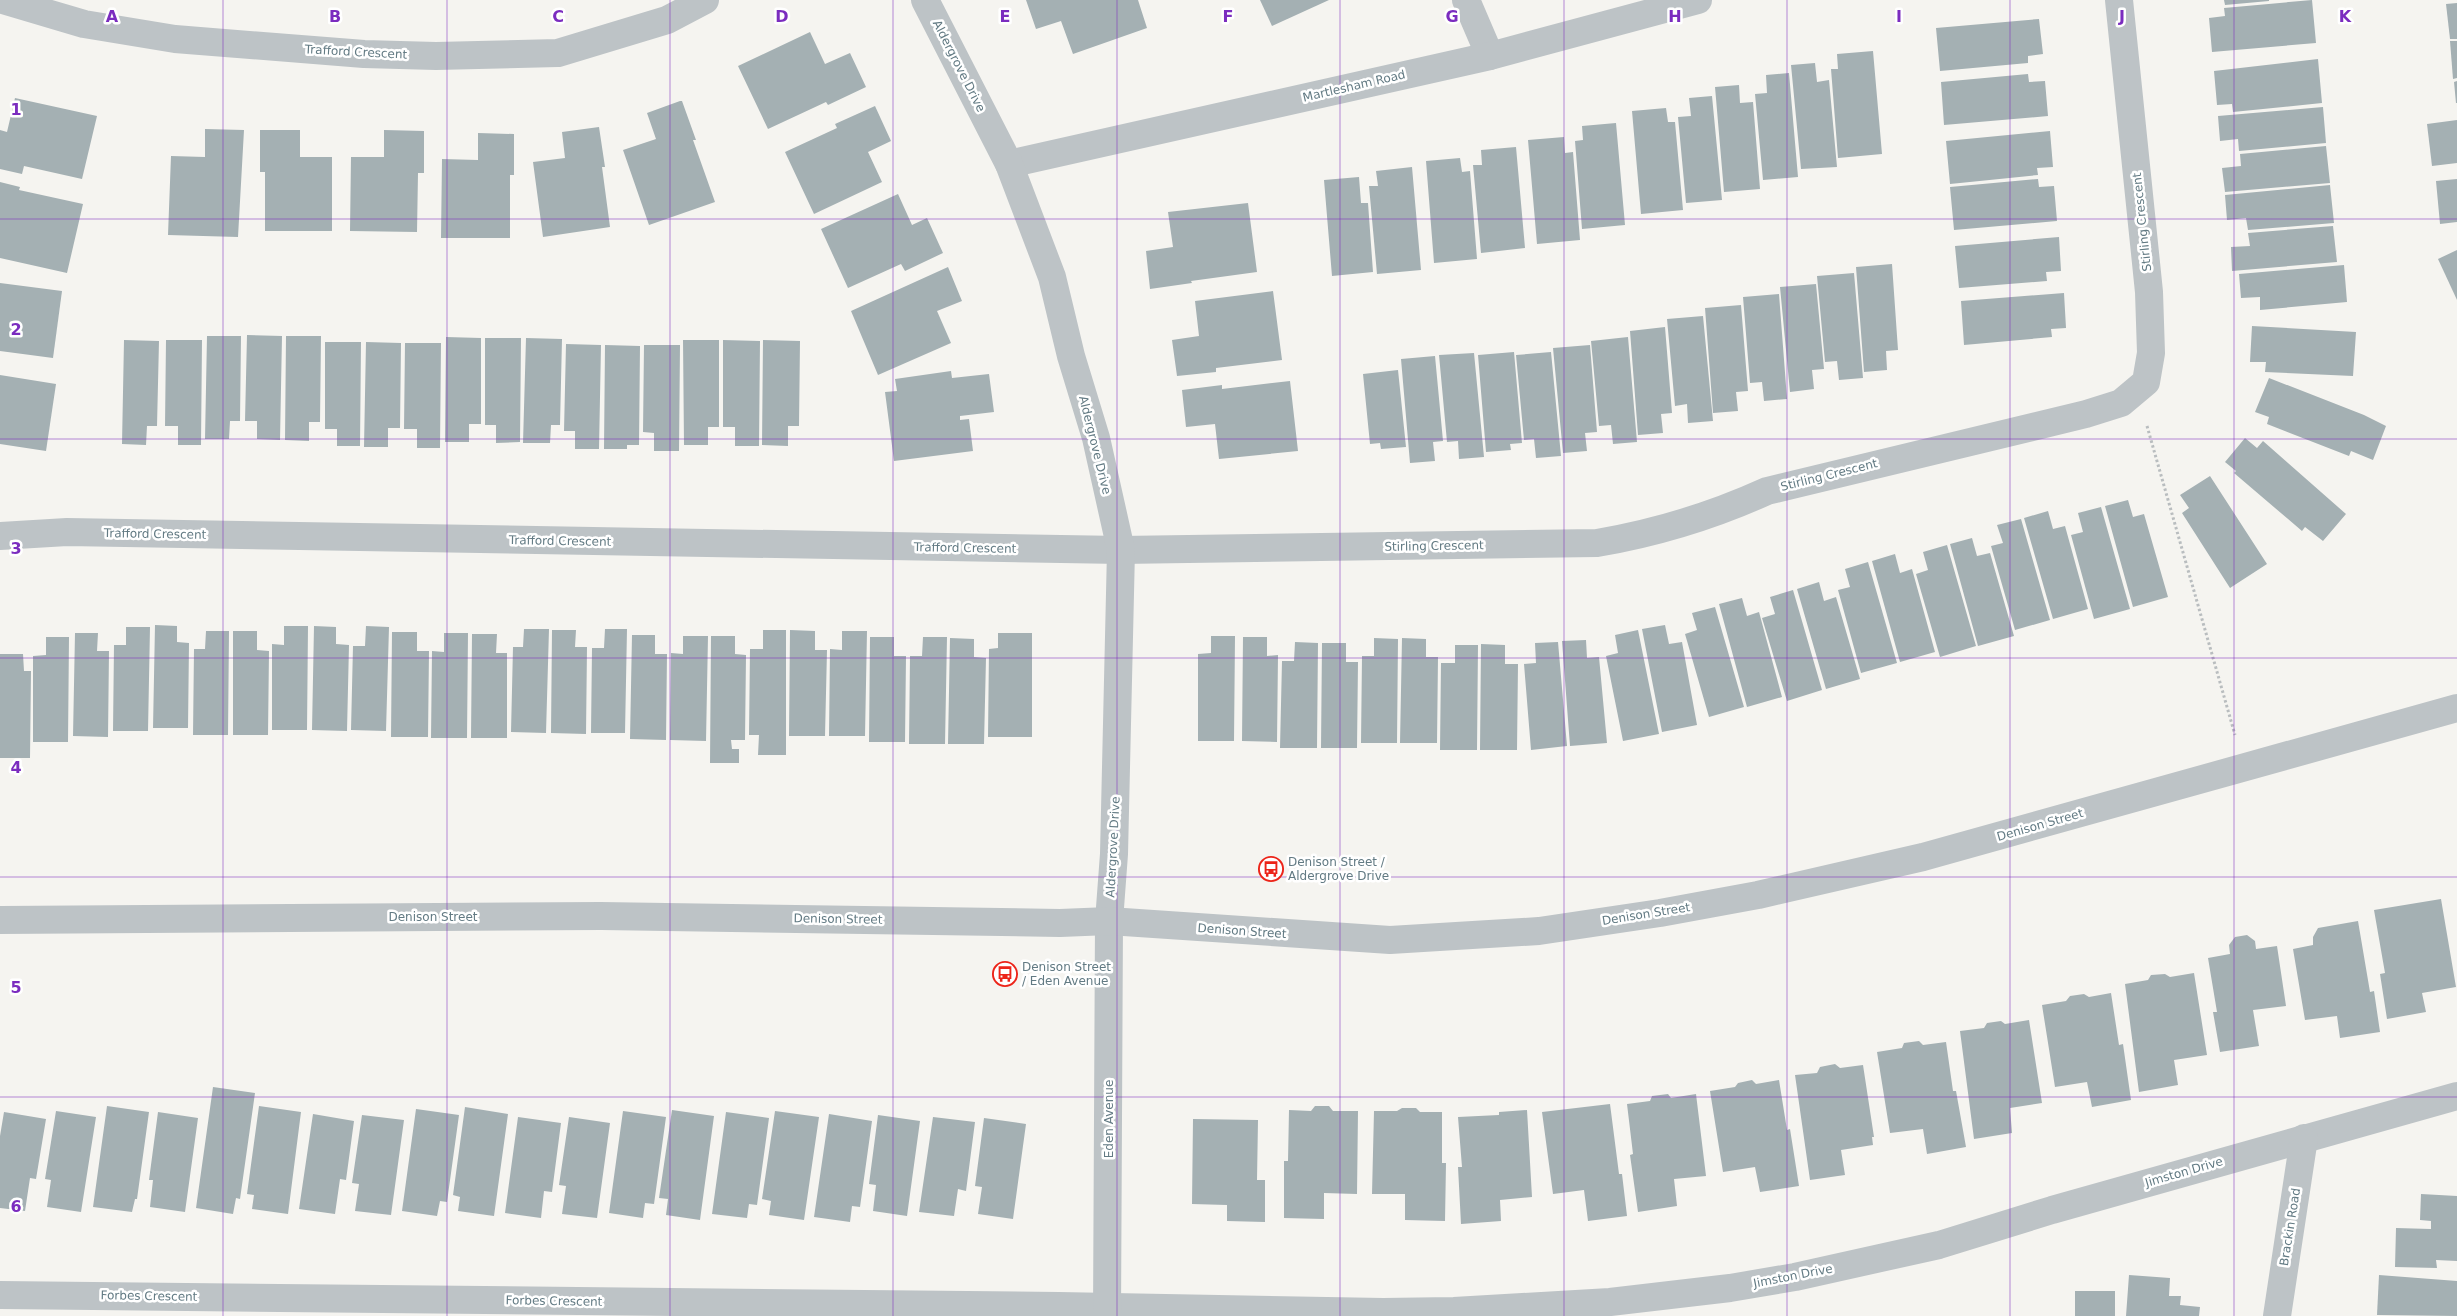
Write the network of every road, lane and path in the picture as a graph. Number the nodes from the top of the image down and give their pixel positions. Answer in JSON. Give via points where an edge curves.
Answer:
{"nodes":[{"id":1,"x":3,"y":0,"type":"edge"},
{"id":2,"x":705,"y":0,"type":"edge"},
{"id":3,"x":925,"y":0,"type":"edge"},
{"id":4,"x":1466,"y":0,"type":"edge"},
{"id":5,"x":1698,"y":0,"type":"edge"},
{"id":6,"x":2119,"y":0,"type":"edge"},
{"id":7,"x":1490,"y":56,"type":"junction"},
{"id":8,"x":1009,"y":164,"type":"junction"},
{"id":9,"x":2121,"y":403,"type":"junction"},
{"id":10,"x":0,"y":536,"type":"edge"},
{"id":11,"x":1121,"y":550,"type":"junction"},
{"id":12,"x":2457,"y":708,"type":"edge"},
{"id":13,"x":2244,"y":767,"type":"junction"},
{"id":14,"x":0,"y":920,"type":"edge"},
{"id":15,"x":1109,"y":921,"type":"junction"},
{"id":16,"x":2457,"y":1096,"type":"edge"},
{"id":17,"x":2304,"y":1138,"type":"junction"},
{"id":18,"x":0,"y":1295,"type":"edge"},
{"id":19,"x":1107,"y":1311,"type":"edge"},
{"id":20,"x":2277,"y":1316,"type":"edge"}],
"edges":[{"from":1,"to":2,"type":"street","name":"Trafford Crescent","via":[[84,24],[175,39],[364,54],[436,56],[558,52],[667,20]]},
{"from":3,"to":8,"type":"street","name":"Aldergrove Drive"},
{"from":4,"to":7,"type":"street"},
{"from":5,"to":7,"type":"street","name":"Martlesham Road"},
{"from":6,"to":9,"type":"street","name":"Stirling Crescent","via":[[2149,292],[2151,353],[2146,382]]},
{"from":7,"to":8,"type":"street","name":"Martlesham Road"},
{"from":8,"to":11,"type":"street","name":"Aldergrove Drive","via":[[1052,277],[1096,438]]},
{"from":9,"to":11,"type":"street","name":"Stirling Crescent","via":[[1767,491],[1731,508],[1642,536],[1596,543]]},
{"from":9,"to":13,"type":"path","via":[[2147,424]]},
{"from":10,"to":11,"type":"street","name":"Trafford Crescent","via":[[77,532]]},
{"from":11,"to":15,"type":"street","name":"Aldergrove Drive","via":[[1114,854]]},
{"from":12,"to":13,"type":"street","name":"Denison Street"},
{"from":13,"to":15,"type":"street","name":"Denison Street","via":[[1923,857],[1758,895],[1539,931],[1390,940]]},
{"from":14,"to":15,"type":"street","name":"Denison Street","via":[[601,916]]},
{"from":15,"to":19,"type":"street","name":"Eden Avenue"},
{"from":16,"to":17,"type":"street","name":"Jimston Drive"},
{"from":17,"to":19,"type":"street","name":"Jimston Drive","via":[[1939,1244],[1795,1277],[1730,1288],[1610,1302],[1454,1311]]},
{"from":17,"to":20,"type":"street","name":"Brackin Road"},
{"from":18,"to":19,"type":"street","name":"Forbes Crescent"}]}
